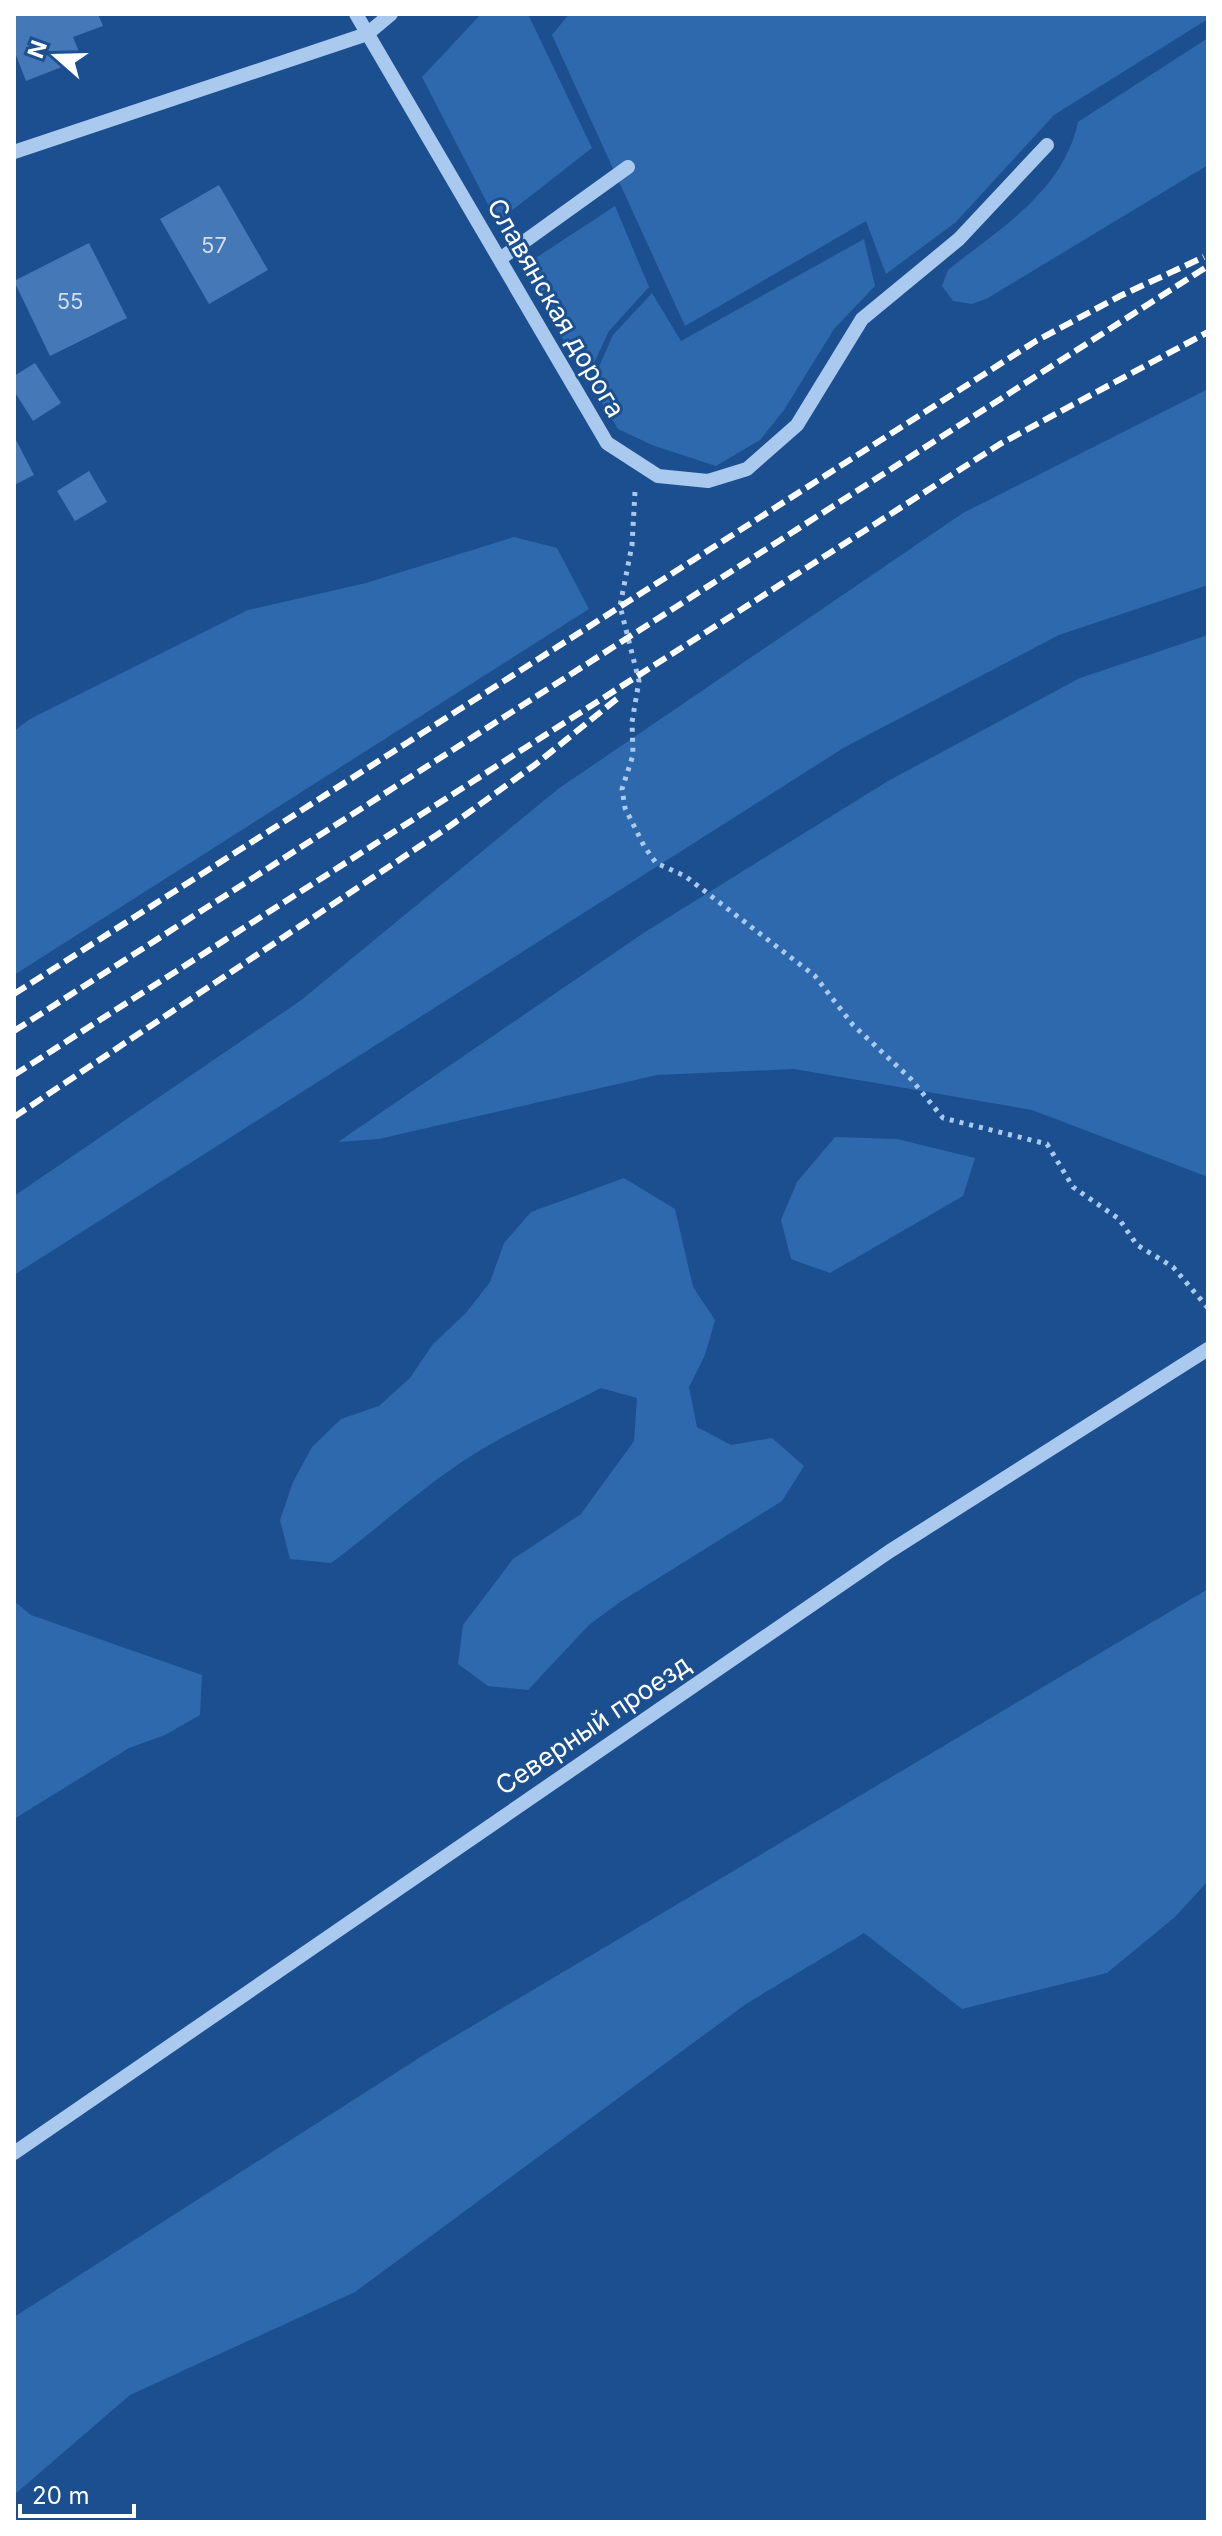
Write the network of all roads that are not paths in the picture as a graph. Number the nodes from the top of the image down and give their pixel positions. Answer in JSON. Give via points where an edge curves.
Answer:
{"nodes":[{"id":1,"x":356,"y":14,"type":"edge"},
{"id":2,"x":391,"y":14,"type":"edge"},
{"id":3,"x":367,"y":34,"type":"junction"},
{"id":4,"x":1047,"y":145,"type":"dead end"},
{"id":5,"x":14,"y":152,"type":"edge"},
{"id":6,"x":628,"y":167,"type":"dead end"},
{"id":7,"x":500,"y":259,"type":"junction"},
{"id":8,"x":1208,"y":1349,"type":"edge"},
{"id":9,"x":14,"y":2153,"type":"edge"}],
"edges":[{"from":1,"to":3,"type":"street","name":"Славянская дорога"},
{"from":2,"to":3,"type":"street"},
{"from":3,"to":5,"type":"street"},
{"from":3,"to":7,"type":"street","name":"Славянская дорога"},
{"from":4,"to":7,"type":"street","name":"Славянская дорога","via":[[959,239],[862,319],[797,425],[747,469],[708,481],[658,476],[607,443]]},
{"from":6,"to":7,"type":"street"},
{"from":8,"to":9,"type":"street","name":"Северный проезд","via":[[890,1551]]}]}
